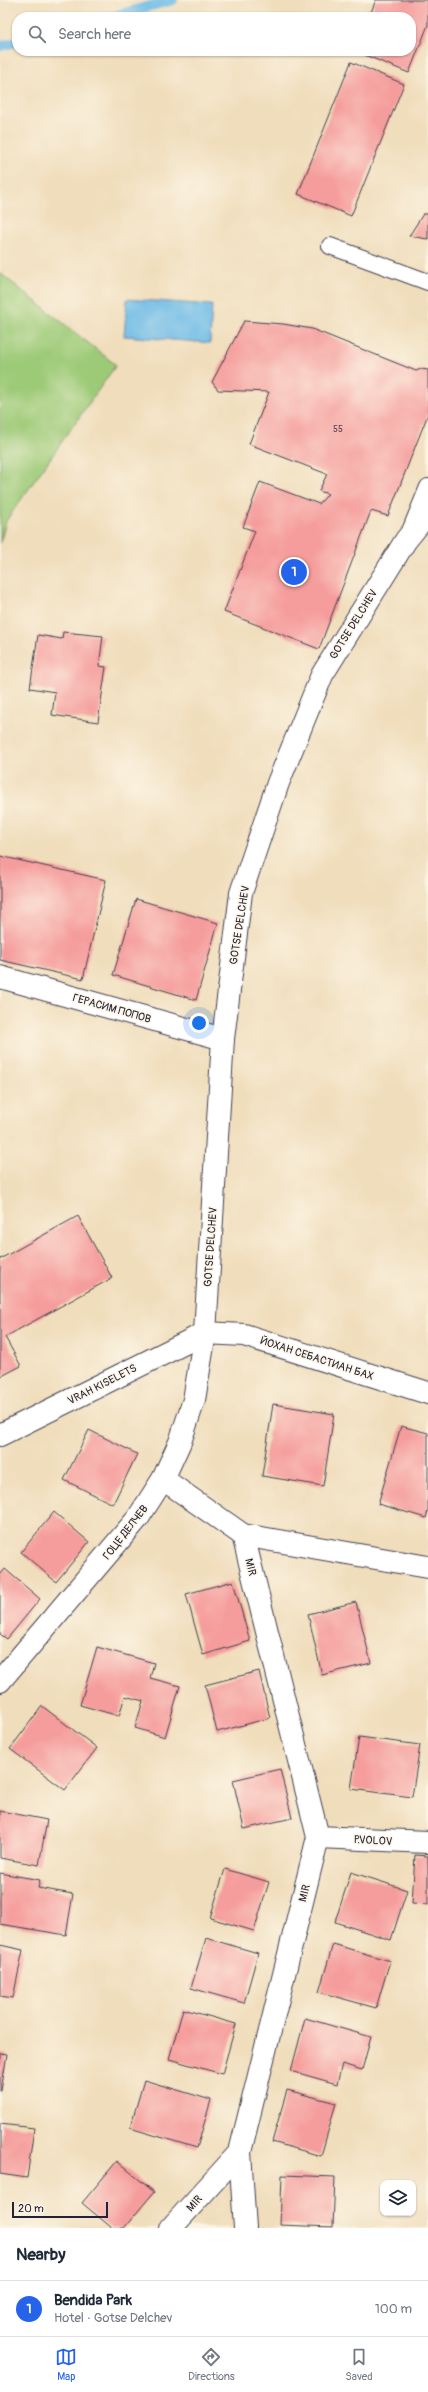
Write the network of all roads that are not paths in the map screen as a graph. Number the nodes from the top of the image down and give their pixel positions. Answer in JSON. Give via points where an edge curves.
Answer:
{"nodes":[{"id":1,"x":330,"y":246,"type":"dead end"},
{"id":2,"x":428,"y":282,"type":"edge"},
{"id":3,"x":428,"y":487,"type":"edge"},
{"id":4,"x":428,"y":513,"type":"edge"},
{"id":5,"x":406,"y":540,"type":"junction"},
{"id":6,"x":0,"y":977,"type":"edge"},
{"id":7,"x":223,"y":1039,"type":"junction"},
{"id":8,"x":204,"y":1333,"type":"junction"},
{"id":9,"x":428,"y":1393,"type":"edge"},
{"id":10,"x":0,"y":1435,"type":"edge"},
{"id":11,"x":163,"y":1479,"type":"junction"},
{"id":12,"x":243,"y":1535,"type":"junction"},
{"id":13,"x":428,"y":1567,"type":"edge"},
{"id":14,"x":0,"y":1681,"type":"edge"},
{"id":15,"x":318,"y":1837,"type":"junction"},
{"id":16,"x":428,"y":1842,"type":"edge"},
{"id":17,"x":240,"y":2152,"type":"junction"},
{"id":18,"x":171,"y":2228,"type":"edge"},
{"id":19,"x":245,"y":2228,"type":"edge"}],
"edges":[{"from":1,"to":2,"type":"lane"},
{"from":3,"to":5,"type":"lane"},
{"from":4,"to":5,"type":"street","name":"GOTSE DELCHEV"},
{"from":5,"to":7,"type":"street","name":"GOTSE DELCHEV","via":[[322,675],[278,784],[241,893]]},
{"from":6,"to":7,"type":"street","name":"ГЕРАСИМ ПОПОВ"},
{"from":7,"to":8,"type":"street","name":"GOTSE DELCHEV"},
{"from":8,"to":9,"type":"street","name":"ЙОХАН СЕБАСТИАН БАХ","via":[[244,1335]]},
{"from":8,"to":10,"type":"street","name":"VRAH KISELETS"},
{"from":8,"to":11,"type":"street","name":"ГОЦЕ ДЕЛЧЕВ","via":[[194,1400],[180,1442]]},
{"from":11,"to":12,"type":"street"},
{"from":11,"to":14,"type":"street","name":"ГОЦЕ ДЕЛЧЕВ","via":[[138,1518]]},
{"from":12,"to":13,"type":"street"},
{"from":12,"to":15,"type":"street","name":"MIR"},
{"from":15,"to":16,"type":"street","name":"P.VOLOV"},
{"from":15,"to":17,"type":"street","name":"MIR"},
{"from":17,"to":18,"type":"street","name":"MIR"},
{"from":17,"to":19,"type":"street"}]}
